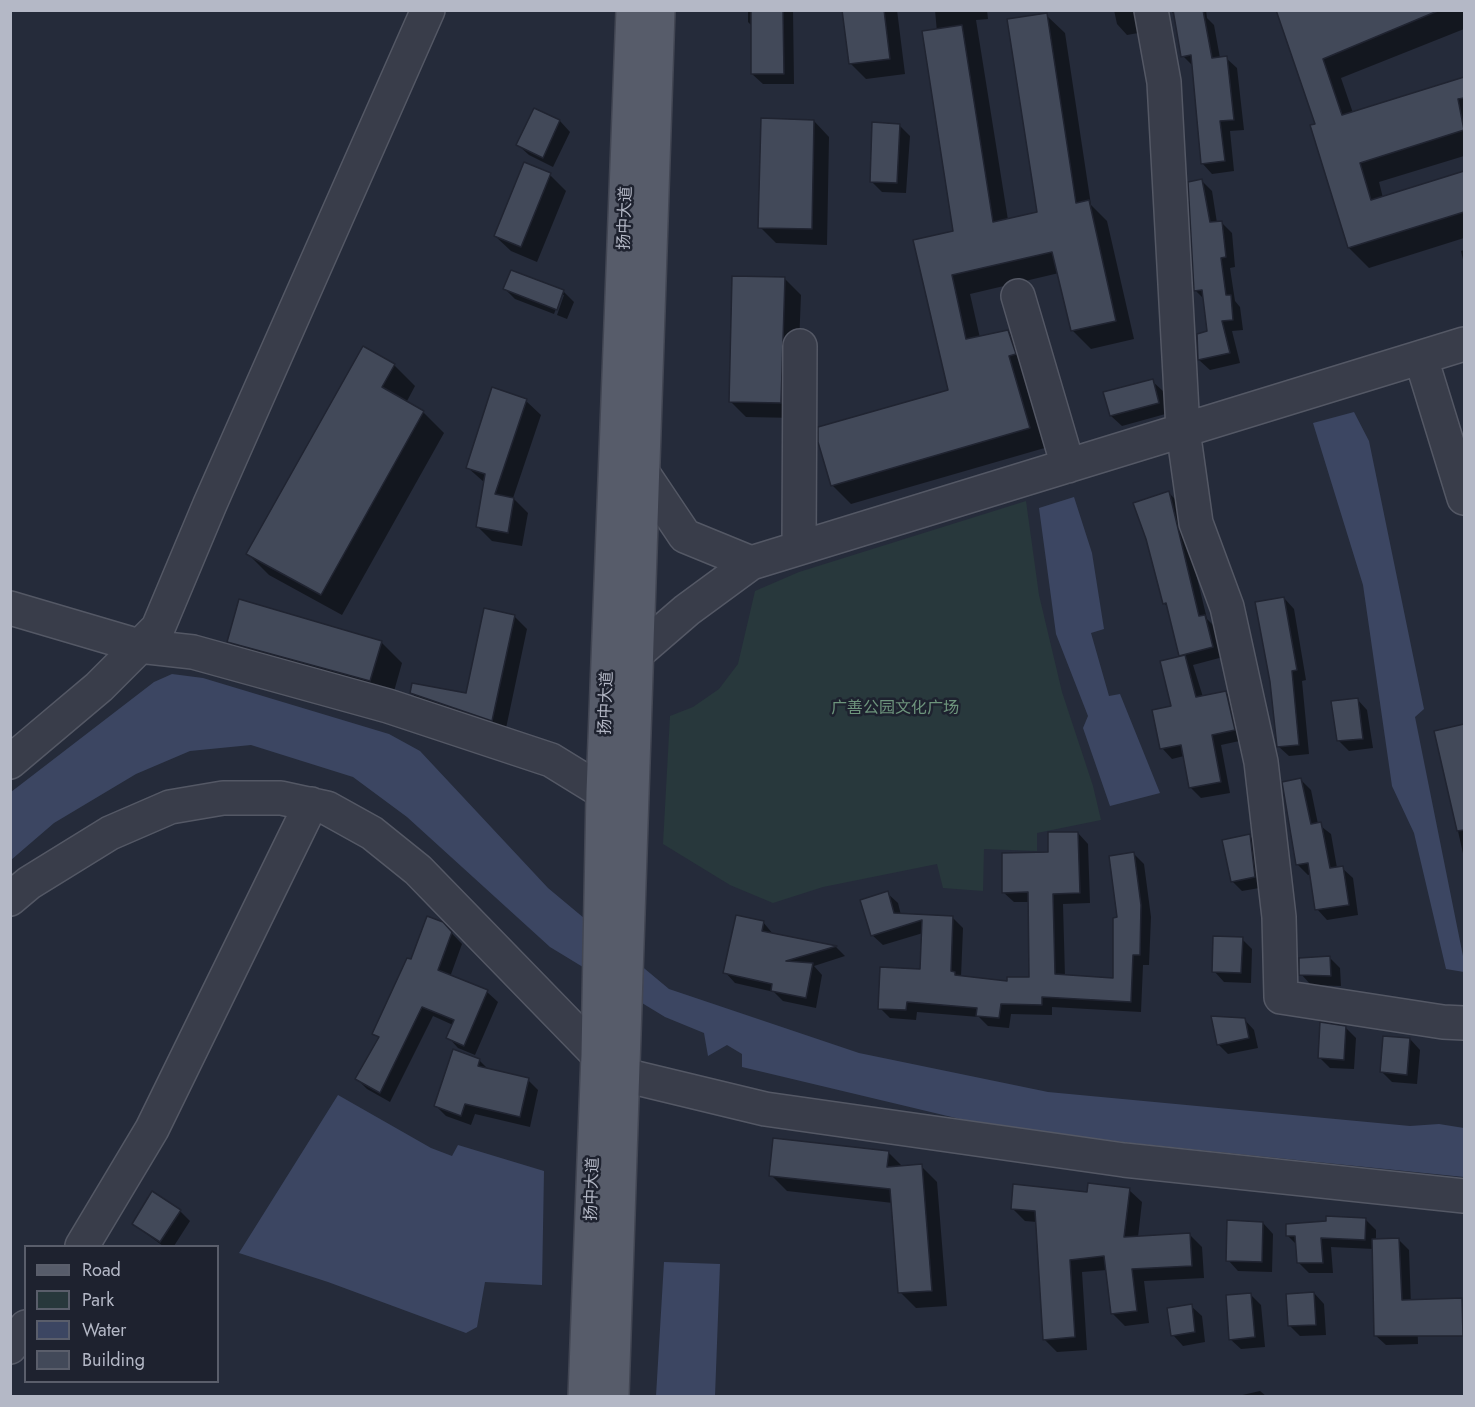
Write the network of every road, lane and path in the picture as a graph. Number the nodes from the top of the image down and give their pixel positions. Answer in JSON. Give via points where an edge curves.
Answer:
{"nodes":[{"id":1,"x":428,"y":10,"type":"edge"},
{"id":2,"x":633,"y":10,"type":"edge"},
{"id":3,"x":658,"y":10,"type":"edge"},
{"id":4,"x":1151,"y":10,"type":"edge"},
{"id":5,"x":1018,"y":296,"type":"dead end"},
{"id":6,"x":1464,"y":344,"type":"edge"},
{"id":7,"x":800,"y":346,"type":"dead end"},
{"id":8,"x":1421,"y":358,"type":"junction"},
{"id":9,"x":1183,"y":430,"type":"junction"},
{"id":10,"x":618,"y":436,"type":"junction"},
{"id":11,"x":1068,"y":466,"type":"junction"},
{"id":12,"x":644,"y":476,"type":"junction"},
{"id":13,"x":1464,"y":498,"type":"edge"},
{"id":14,"x":799,"y":548,"type":"junction"},
{"id":15,"x":751,"y":563,"type":"junction"},
{"id":16,"x":10,"y":608,"type":"edge"},
{"id":17,"x":139,"y":646,"type":"junction"},
{"id":18,"x":636,"y":654,"type":"junction"},
{"id":19,"x":10,"y":762,"type":"edge"},
{"id":20,"x":617,"y":794,"type":"junction"},
{"id":21,"x":311,"y":804,"type":"junction"},
{"id":22,"x":10,"y":899,"type":"edge"},
{"id":23,"x":1464,"y":1023,"type":"edge"},
{"id":24,"x":598,"y":1055,"type":"junction"},
{"id":25,"x":624,"y":1075,"type":"junction"},
{"id":26,"x":1464,"y":1196,"type":"edge"},
{"id":27,"x":83,"y":1245,"type":"edge"},
{"id":28,"x":24,"y":1330,"type":"edge"},
{"id":29,"x":10,"y":1347,"type":"edge"},
{"id":30,"x":585,"y":1396,"type":"edge"},
{"id":31,"x":612,"y":1396,"type":"edge"}],
"edges":[{"from":1,"to":17,"type":"street","via":[[158,628]]},
{"from":2,"to":10,"type":"main road","name":"扬中大道"},
{"from":3,"to":12,"type":"main road","name":"扬中大道"},
{"from":4,"to":9,"type":"street","via":[[1164,82]]},
{"from":5,"to":11,"type":"street"},
{"from":6,"to":8,"type":"street"},
{"from":7,"to":14,"type":"street"},
{"from":8,"to":9,"type":"street"},
{"from":8,"to":13,"type":"street"},
{"from":9,"to":11,"type":"street"},
{"from":9,"to":23,"type":"street","via":[[1197,524],[1227,607],[1261,762],[1279,917],[1281,997]]},
{"from":10,"to":12,"type":"street"},
{"from":10,"to":20,"type":"main road","name":"扬中大道"},
{"from":11,"to":14,"type":"street"},
{"from":12,"to":15,"type":"street","via":[[685,536]]},
{"from":12,"to":18,"type":"main road","name":"扬中大道"},
{"from":14,"to":15,"type":"street"},
{"from":15,"to":18,"type":"street"},
{"from":16,"to":17,"type":"street"},
{"from":17,"to":19,"type":"street","via":[[99,687]]},
{"from":17,"to":20,"type":"street","via":[[193,652],[388,705],[551,759]]},
{"from":18,"to":20,"type":"main road","name":"扬中大道"},
{"from":20,"to":24,"type":"main road","name":"扬中大道"},
{"from":20,"to":25,"type":"main road","name":"扬中大道"},
{"from":21,"to":22,"type":"street","via":[[281,798],[223,798],[170,807],[110,833]]},
{"from":21,"to":24,"type":"street","via":[[327,808],[372,833],[418,870]]},
{"from":21,"to":27,"type":"street","via":[[152,1129]]},
{"from":24,"to":25,"type":"street"},
{"from":24,"to":30,"type":"main road","name":"扬中大道"},
{"from":25,"to":26,"type":"street","via":[[765,1109],[1124,1160]]},
{"from":25,"to":31,"type":"main road","name":"扬中大道"},
{"from":28,"to":29,"type":"street"}]}
